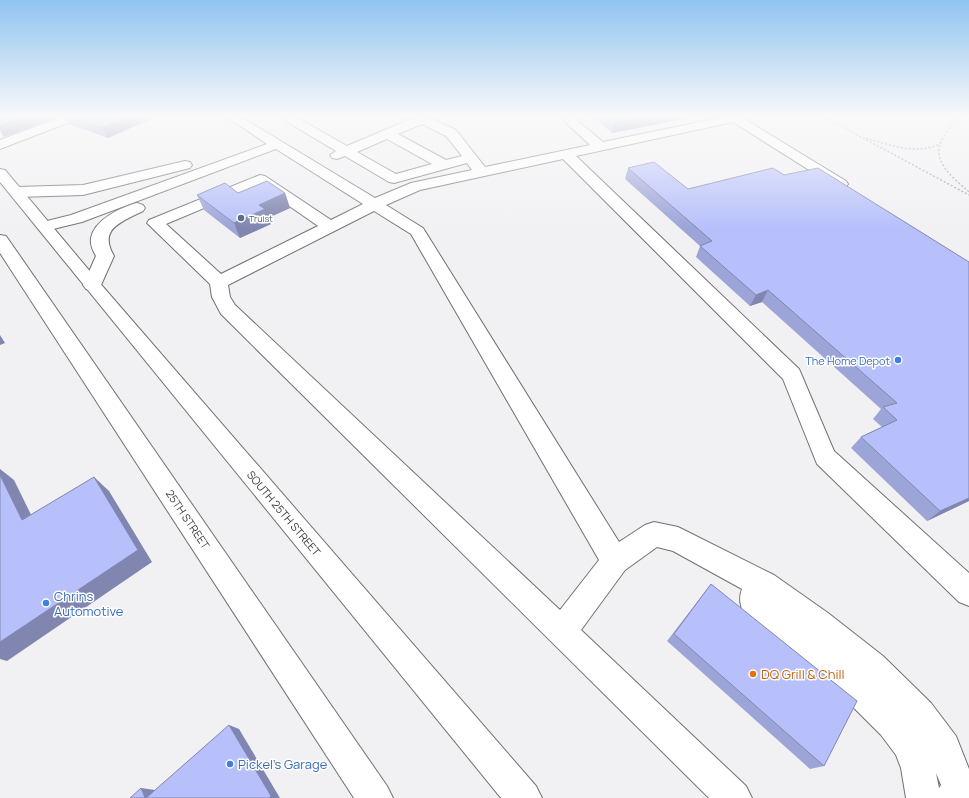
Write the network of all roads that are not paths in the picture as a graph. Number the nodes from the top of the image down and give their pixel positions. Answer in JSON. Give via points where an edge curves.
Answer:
{"nodes":[{"id":1,"x":224,"y":154,"type":"edge"},
{"id":2,"x":242,"y":154,"type":"edge"},
{"id":3,"x":295,"y":154,"type":"edge"},
{"id":4,"x":338,"y":154,"type":"edge"},
{"id":5,"x":353,"y":154,"type":"edge"},
{"id":6,"x":425,"y":154,"type":"edge"},
{"id":7,"x":468,"y":154,"type":"edge"},
{"id":8,"x":564,"y":154,"type":"edge"},
{"id":9,"x":566,"y":154,"type":"edge"},
{"id":10,"x":793,"y":154,"type":"edge"},
{"id":11,"x":312,"y":164,"type":"junction"},
{"id":12,"x":443,"y":164,"type":"junction"},
{"id":13,"x":185,"y":165,"type":"junction"},
{"id":14,"x":476,"y":165,"type":"junction"},
{"id":15,"x":0,"y":173,"type":"edge"},
{"id":16,"x":177,"y":183,"type":"junction"},
{"id":17,"x":17,"y":192,"type":"junction"},
{"id":18,"x":855,"y":193,"type":"edge"},
{"id":19,"x":374,"y":205,"type":"junction"},
{"id":20,"x":45,"y":226,"type":"junction"},
{"id":21,"x":330,"y":227,"type":"junction"},
{"id":22,"x":1,"y":241,"type":"edge"},
{"id":23,"x":219,"y":282,"type":"junction"},
{"id":24,"x":92,"y":285,"type":"junction"},
{"id":25,"x":615,"y":561,"type":"junction"},
{"id":26,"x":764,"y":584,"type":"junction"},
{"id":27,"x":969,"y":592,"type":"edge"},
{"id":28,"x":561,"y":632,"type":"junction"},
{"id":29,"x":956,"y":791,"type":"edge"},
{"id":30,"x":375,"y":798,"type":"edge"},
{"id":31,"x":524,"y":798,"type":"edge"},
{"id":32,"x":734,"y":798,"type":"edge"},
{"id":33,"x":924,"y":798,"type":"edge"}],
"edges":[{"from":1,"to":13,"type":"main road"},
{"from":2,"to":16,"type":"main road"},
{"from":3,"to":11,"type":"main road"},
{"from":4,"to":11,"type":"main road"},
{"from":5,"to":12,"type":"main road","via":[[394,178]]},
{"from":6,"to":12,"type":"main road"},
{"from":7,"to":14,"type":"main road"},
{"from":8,"to":14,"type":"main road"},
{"from":9,"to":27,"type":"main road","via":[[792,375],[825,457]]},
{"from":10,"to":18,"type":"main road"},
{"from":11,"to":19,"type":"main road"},
{"from":12,"to":14,"type":"main road"},
{"from":13,"to":17,"type":"main road","via":[[83,190]]},
{"from":13,"to":20,"type":"main road","via":[[65,212]]},
{"from":14,"to":19,"type":"main road","via":[[398,193]]},
{"from":15,"to":17,"type":"main road"},
{"from":16,"to":20,"type":"main road","via":[[76,219]]},
{"from":16,"to":24,"type":"main road","via":[[167,192],[109,224],[101,232],[99,248],[105,256]]},
{"from":17,"to":20,"type":"main road"},
{"from":19,"to":21,"type":"main road"},
{"from":19,"to":25,"type":"main road","via":[[417,231]]},
{"from":20,"to":24,"type":"main road","name":"SOUTH 25TH STREET"},
{"from":21,"to":23,"type":"main road"},
{"from":21,"to":23,"type":"main road","via":[[273,188],[170,237]]},
{"from":22,"to":30,"type":"main road","name":"25TH STREET"},
{"from":23,"to":28,"type":"main road","via":[[221,297],[228,309]]},
{"from":24,"to":31,"type":"main road","name":"SOUTH 25TH STREET"},
{"from":25,"to":26,"type":"main road","via":[[654,534],[678,540]]},
{"from":25,"to":28,"type":"main road"},
{"from":26,"to":29,"type":"main road","via":[[872,666],[920,714],[944,748]]},
{"from":26,"to":33,"type":"main road","via":[[754,595],[758,614],[866,698],[893,723],[908,744],[918,768]]},
{"from":28,"to":32,"type":"main road"}]}
